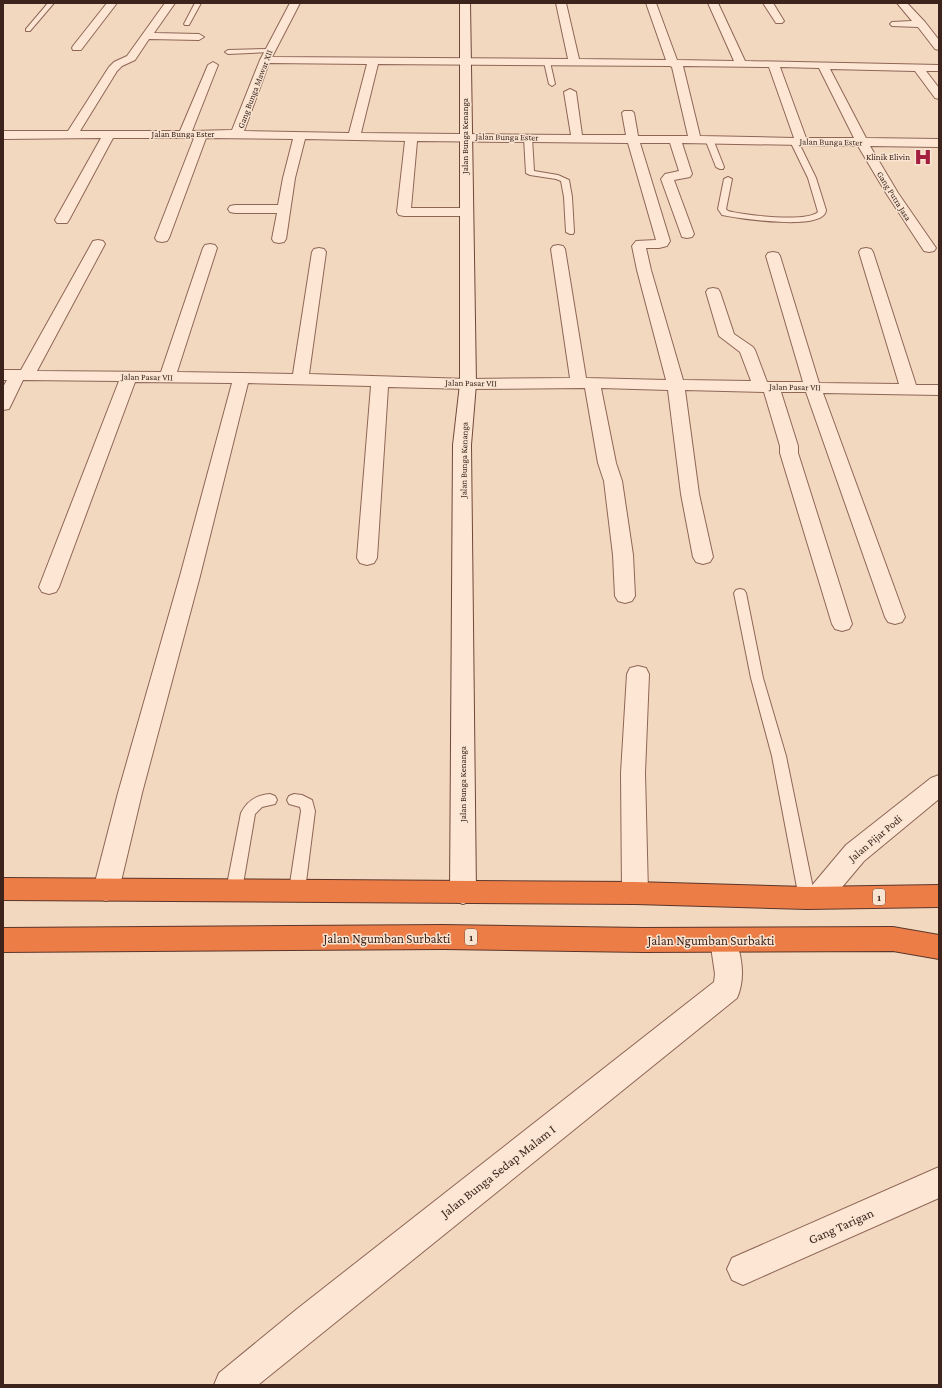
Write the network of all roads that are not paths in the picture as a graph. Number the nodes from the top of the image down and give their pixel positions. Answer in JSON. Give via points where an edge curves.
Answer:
{"nodes":[{"id":1,"x":51,"y":3,"type":"edge"},
{"id":2,"x":112,"y":3,"type":"edge"},
{"id":3,"x":170,"y":3,"type":"edge"},
{"id":4,"x":198,"y":3,"type":"edge"},
{"id":5,"x":295,"y":3,"type":"edge"},
{"id":6,"x":465,"y":3,"type":"edge"},
{"id":7,"x":561,"y":3,"type":"edge"},
{"id":8,"x":651,"y":3,"type":"edge"},
{"id":9,"x":713,"y":3,"type":"edge"},
{"id":10,"x":768,"y":3,"type":"edge"},
{"id":11,"x":902,"y":3,"type":"edge"},
{"id":12,"x":779,"y":21,"type":"dead end"},
{"id":13,"x":186,"y":24,"type":"dead end"},
{"id":14,"x":895,"y":24,"type":"dead end"},
{"id":15,"x":922,"y":24,"type":"junction"},
{"id":16,"x":28,"y":30,"type":"dead end"},
{"id":17,"x":146,"y":36,"type":"junction"},
{"id":18,"x":199,"y":37,"type":"dead end"},
{"id":19,"x":939,"y":47,"type":"edge"},
{"id":20,"x":77,"y":48,"type":"dead end"},
{"id":21,"x":228,"y":52,"type":"dead end"},
{"id":22,"x":267,"y":56,"type":"junction"},
{"id":23,"x":373,"y":61,"type":"junction"},
{"id":24,"x":465,"y":61,"type":"junction"},
{"id":25,"x":547,"y":62,"type":"junction"},
{"id":26,"x":574,"y":62,"type":"junction"},
{"id":27,"x":675,"y":64,"type":"junction"},
{"id":28,"x":741,"y":64,"type":"junction"},
{"id":29,"x":773,"y":64,"type":"junction"},
{"id":30,"x":212,"y":65,"type":"dead end"},
{"id":31,"x":823,"y":65,"type":"junction"},
{"id":32,"x":919,"y":68,"type":"junction"},
{"id":33,"x":939,"y":68,"type":"edge"},
{"id":34,"x":552,"y":84,"type":"dead end"},
{"id":35,"x":570,"y":92,"type":"dead end"},
{"id":36,"x":939,"y":96,"type":"edge"},
{"id":37,"x":628,"y":113,"type":"dead end"},
{"id":38,"x":72,"y":134,"type":"junction"},
{"id":39,"x":109,"y":134,"type":"junction"},
{"id":40,"x":185,"y":134,"type":"junction"},
{"id":41,"x":238,"y":134,"type":"junction"},
{"id":42,"x":3,"y":135,"type":"edge"},
{"id":43,"x":201,"y":135,"type":"junction"},
{"id":44,"x":300,"y":136,"type":"junction"},
{"id":45,"x":354,"y":137,"type":"junction"},
{"id":46,"x":411,"y":137,"type":"junction"},
{"id":47,"x":465,"y":137,"type":"junction"},
{"id":48,"x":528,"y":138,"type":"junction"},
{"id":49,"x":576,"y":138,"type":"junction"},
{"id":50,"x":633,"y":139,"type":"junction"},
{"id":51,"x":675,"y":139,"type":"junction"},
{"id":52,"x":695,"y":139,"type":"junction"},
{"id":53,"x":709,"y":140,"type":"junction"},
{"id":54,"x":798,"y":141,"type":"junction"},
{"id":55,"x":862,"y":142,"type":"junction"},
{"id":56,"x":939,"y":143,"type":"edge"},
{"id":57,"x":720,"y":167,"type":"dead end"},
{"id":58,"x":728,"y":179,"type":"dead end"},
{"id":59,"x":235,"y":209,"type":"dead end"},
{"id":60,"x":284,"y":209,"type":"junction"},
{"id":61,"x":466,"y":212,"type":"junction"},
{"id":62,"x":62,"y":220,"type":"dead end"},
{"id":63,"x":570,"y":232,"type":"dead end"},
{"id":64,"x":687,"y":234,"type":"dead end"},
{"id":65,"x":162,"y":238,"type":"dead end"},
{"id":66,"x":279,"y":239,"type":"dead end"},
{"id":67,"x":98,"y":244,"type":"dead end"},
{"id":68,"x":210,"y":248,"type":"dead end"},
{"id":69,"x":928,"y":248,"type":"dead end"},
{"id":70,"x":558,"y":249,"type":"dead end"},
{"id":71,"x":319,"y":252,"type":"dead end"},
{"id":72,"x":866,"y":252,"type":"dead end"},
{"id":73,"x":773,"y":256,"type":"dead end"},
{"id":74,"x":712,"y":292,"type":"dead end"},
{"id":75,"x":16,"y":375,"type":"edge"},
{"id":76,"x":129,"y":377,"type":"junction"},
{"id":77,"x":167,"y":377,"type":"junction"},
{"id":78,"x":241,"y":378,"type":"junction"},
{"id":79,"x":300,"y":379,"type":"junction"},
{"id":80,"x":380,"y":380,"type":"junction"},
{"id":81,"x":468,"y":384,"type":"junction"},
{"id":82,"x":586,"y":384,"type":"junction"},
{"id":83,"x":676,"y":385,"type":"junction"},
{"id":84,"x":766,"y":387,"type":"junction"},
{"id":85,"x":812,"y":387,"type":"junction"},
{"id":86,"x":909,"y":389,"type":"junction"},
{"id":87,"x":937,"y":394,"type":"edge"},
{"id":88,"x":3,"y":405,"type":"edge"},
{"id":89,"x":703,"y":557,"type":"dead end"},
{"id":90,"x":367,"y":558,"type":"dead end"},
{"id":91,"x":49,"y":587,"type":"dead end"},
{"id":92,"x":740,"y":593,"type":"dead end"},
{"id":93,"x":625,"y":596,"type":"dead end"},
{"id":94,"x":895,"y":617,"type":"dead end"},
{"id":95,"x":842,"y":624,"type":"dead end"},
{"id":96,"x":638,"y":674,"type":"dead end"},
{"id":97,"x":939,"y":785,"type":"edge"},
{"id":98,"x":270,"y":800,"type":"dead end"},
{"id":99,"x":294,"y":800,"type":"dead end"},
{"id":100,"x":3,"y":889,"type":"edge"},
{"id":101,"x":106,"y":890,"type":"junction"},
{"id":102,"x":234,"y":890,"type":"junction"},
{"id":103,"x":297,"y":890,"type":"junction"},
{"id":104,"x":463,"y":893,"type":"junction"},
{"id":105,"x":635,"y":893,"type":"junction"},
{"id":106,"x":939,"y":896,"type":"edge"},
{"id":107,"x":812,"y":898,"type":"junction"},
{"id":108,"x":939,"y":936,"type":"edge"},
{"id":109,"x":903,"y":939,"type":"junction"},
{"id":110,"x":3,"y":940,"type":"edge"},
{"id":111,"x":723,"y":940,"type":"junction"},
{"id":112,"x":939,"y":947,"type":"edge"},
{"id":113,"x":939,"y":1182,"type":"edge"},
{"id":114,"x":743,"y":1269,"type":"dead end"},
{"id":115,"x":231,"y":1385,"type":"edge"}],
"edges":[{"from":1,"to":16,"type":"lane"},
{"from":2,"to":20,"type":"street"},
{"from":3,"to":17,"type":"street"},
{"from":4,"to":13,"type":"lane"},
{"from":5,"to":22,"type":"street","name":"Gang Bunga Mawar XII"},
{"from":6,"to":24,"type":"street","name":"Jalan Bunga Kenanga"},
{"from":7,"to":26,"type":"street"},
{"from":8,"to":27,"type":"street"},
{"from":9,"to":28,"type":"street"},
{"from":10,"to":12,"type":"street"},
{"from":11,"to":15,"type":"street"},
{"from":14,"to":15,"type":"street"},
{"from":15,"to":19,"type":"street"},
{"from":17,"to":18,"type":"street"},
{"from":17,"to":38,"type":"street","via":[[131,58],[113,69]]},
{"from":21,"to":22,"type":"lane"},
{"from":22,"to":23,"type":"street"},
{"from":22,"to":41,"type":"street","name":"Gang Bunga Mawar XII"},
{"from":23,"to":24,"type":"street"},
{"from":23,"to":45,"type":"street"},
{"from":24,"to":25,"type":"street"},
{"from":24,"to":47,"type":"street","name":"Jalan Bunga Kenanga"},
{"from":25,"to":26,"type":"street"},
{"from":25,"to":34,"type":"lane"},
{"from":26,"to":27,"type":"street"},
{"from":27,"to":28,"type":"street"},
{"from":27,"to":52,"type":"street"},
{"from":28,"to":29,"type":"street"},
{"from":29,"to":31,"type":"street"},
{"from":29,"to":54,"type":"street"},
{"from":30,"to":40,"type":"street"},
{"from":31,"to":32,"type":"street"},
{"from":31,"to":55,"type":"street","name":"Gang Putra Jasa"},
{"from":32,"to":33,"type":"street"},
{"from":32,"to":36,"type":"street"},
{"from":35,"to":49,"type":"street"},
{"from":37,"to":50,"type":"street"},
{"from":38,"to":39,"type":"street","name":"Jalan Bunga Ester"},
{"from":38,"to":42,"type":"street","name":"Jalan Bunga Ester"},
{"from":39,"to":40,"type":"street","name":"Jalan Bunga Ester"},
{"from":39,"to":62,"type":"street"},
{"from":40,"to":43,"type":"street","name":"Jalan Bunga Ester"},
{"from":41,"to":43,"type":"street","name":"Jalan Bunga Ester"},
{"from":41,"to":44,"type":"street","name":"Jalan Bunga Ester"},
{"from":43,"to":65,"type":"street"},
{"from":44,"to":45,"type":"street","name":"Jalan Bunga Ester"},
{"from":44,"to":60,"type":"street"},
{"from":45,"to":46,"type":"street","name":"Jalan Bunga Ester"},
{"from":46,"to":47,"type":"street","name":"Jalan Bunga Ester"},
{"from":46,"to":61,"type":"street","via":[[403,218]]},
{"from":47,"to":48,"type":"street","name":"Jalan Bunga Ester"},
{"from":47,"to":61,"type":"street","name":"Jalan Bunga Kenanga"},
{"from":48,"to":49,"type":"street","name":"Jalan Bunga Ester"},
{"from":48,"to":63,"type":"lane","via":[[530,173],[565,180]]},
{"from":49,"to":50,"type":"street","name":"Jalan Bunga Ester"},
{"from":50,"to":51,"type":"street","name":"Jalan Bunga Ester"},
{"from":50,"to":83,"type":"street","via":[[663,242],[639,246]]},
{"from":51,"to":52,"type":"street","name":"Jalan Bunga Ester"},
{"from":51,"to":64,"type":"street","via":[[686,174],[669,176],[667,179]]},
{"from":52,"to":53,"type":"street","name":"Jalan Bunga Ester"},
{"from":53,"to":54,"type":"street","name":"Jalan Bunga Ester"},
{"from":53,"to":57,"type":"lane"},
{"from":54,"to":55,"type":"street","name":"Jalan Bunga Ester"},
{"from":54,"to":58,"type":"lane","via":[[822,210],[816,218],[778,218],[725,213],[722,209]]},
{"from":55,"to":56,"type":"street","name":"Jalan Bunga Ester"},
{"from":55,"to":69,"type":"street","name":"Gang Putra Jasa","via":[[892,194]]},
{"from":59,"to":60,"type":"street"},
{"from":60,"to":66,"type":"street"},
{"from":61,"to":81,"type":"street","name":"Jalan Bunga Kenanga"},
{"from":67,"to":75,"type":"street"},
{"from":68,"to":77,"type":"street"},
{"from":70,"to":82,"type":"street"},
{"from":71,"to":79,"type":"street"},
{"from":72,"to":86,"type":"street"},
{"from":73,"to":85,"type":"street"},
{"from":74,"to":84,"type":"street","via":[[727,336],[747,350]]},
{"from":75,"to":76,"type":"street","name":"Jalan Pasar VII"},
{"from":75,"to":88,"type":"street"},
{"from":76,"to":77,"type":"street","name":"Jalan Pasar VII"},
{"from":76,"to":91,"type":"street"},
{"from":77,"to":78,"type":"street","name":"Jalan Pasar VII"},
{"from":78,"to":79,"type":"street","name":"Jalan Pasar VII"},
{"from":78,"to":101,"type":"street"},
{"from":79,"to":80,"type":"street","name":"Jalan Pasar VII"},
{"from":80,"to":81,"type":"street","name":"Jalan Pasar VII"},
{"from":80,"to":90,"type":"street"},
{"from":81,"to":82,"type":"street","name":"Jalan Pasar VII"},
{"from":81,"to":104,"type":"street","name":"Jalan Bunga Kenanga","via":[[462,445]]},
{"from":82,"to":83,"type":"street","name":"Jalan Pasar VII"},
{"from":82,"to":93,"type":"street","via":[[613,481],[623,555]]},
{"from":83,"to":84,"type":"street","name":"Jalan Pasar VII"},
{"from":83,"to":89,"type":"street","via":[[690,494]]},
{"from":84,"to":85,"type":"street","name":"Jalan Pasar VII"},
{"from":84,"to":95,"type":"street","via":[[789,446]]},
{"from":85,"to":86,"type":"street","name":"Jalan Pasar VII"},
{"from":85,"to":94,"type":"street"},
{"from":86,"to":87,"type":"street","name":"Jalan Pasar VII"},
{"from":92,"to":107,"type":"lane","via":[[757,678],[779,756]]},
{"from":96,"to":105,"type":"street","via":[[633,773]]},
{"from":97,"to":107,"type":"street","name":"Jalan Pijar Podi","via":[[855,853]]},
{"from":98,"to":102,"type":"lane","via":[[260,800],[248,812]]},
{"from":99,"to":103,"type":"lane","via":[[307,804],[308,812]]},
{"from":100,"to":101,"type":"highway","number":"1"},
{"from":101,"to":102,"type":"highway","number":"1"},
{"from":102,"to":103,"type":"highway","number":"1"},
{"from":103,"to":104,"type":"highway","number":"1"},
{"from":104,"to":105,"type":"highway","number":"1"},
{"from":105,"to":107,"type":"highway","number":"1"},
{"from":106,"to":107,"type":"highway","number":"1"},
{"from":108,"to":109,"type":"highway","number":"1"},
{"from":109,"to":111,"type":"highway","name":"Jalan Ngumban Surbakti","number":"1"},
{"from":109,"to":112,"type":"highway","name":"Jalan Ngumban Surbakti","number":"1"},
{"from":110,"to":111,"type":"highway","name":"Jalan Ngumban Surbakti","number":"1","via":[[443,937]]},
{"from":111,"to":115,"type":"street","name":"Jalan Bunga Sedap Malam I","via":[[729,974],[727,989]]},
{"from":113,"to":114,"type":"street","name":"Gang Tarigan"}]}
